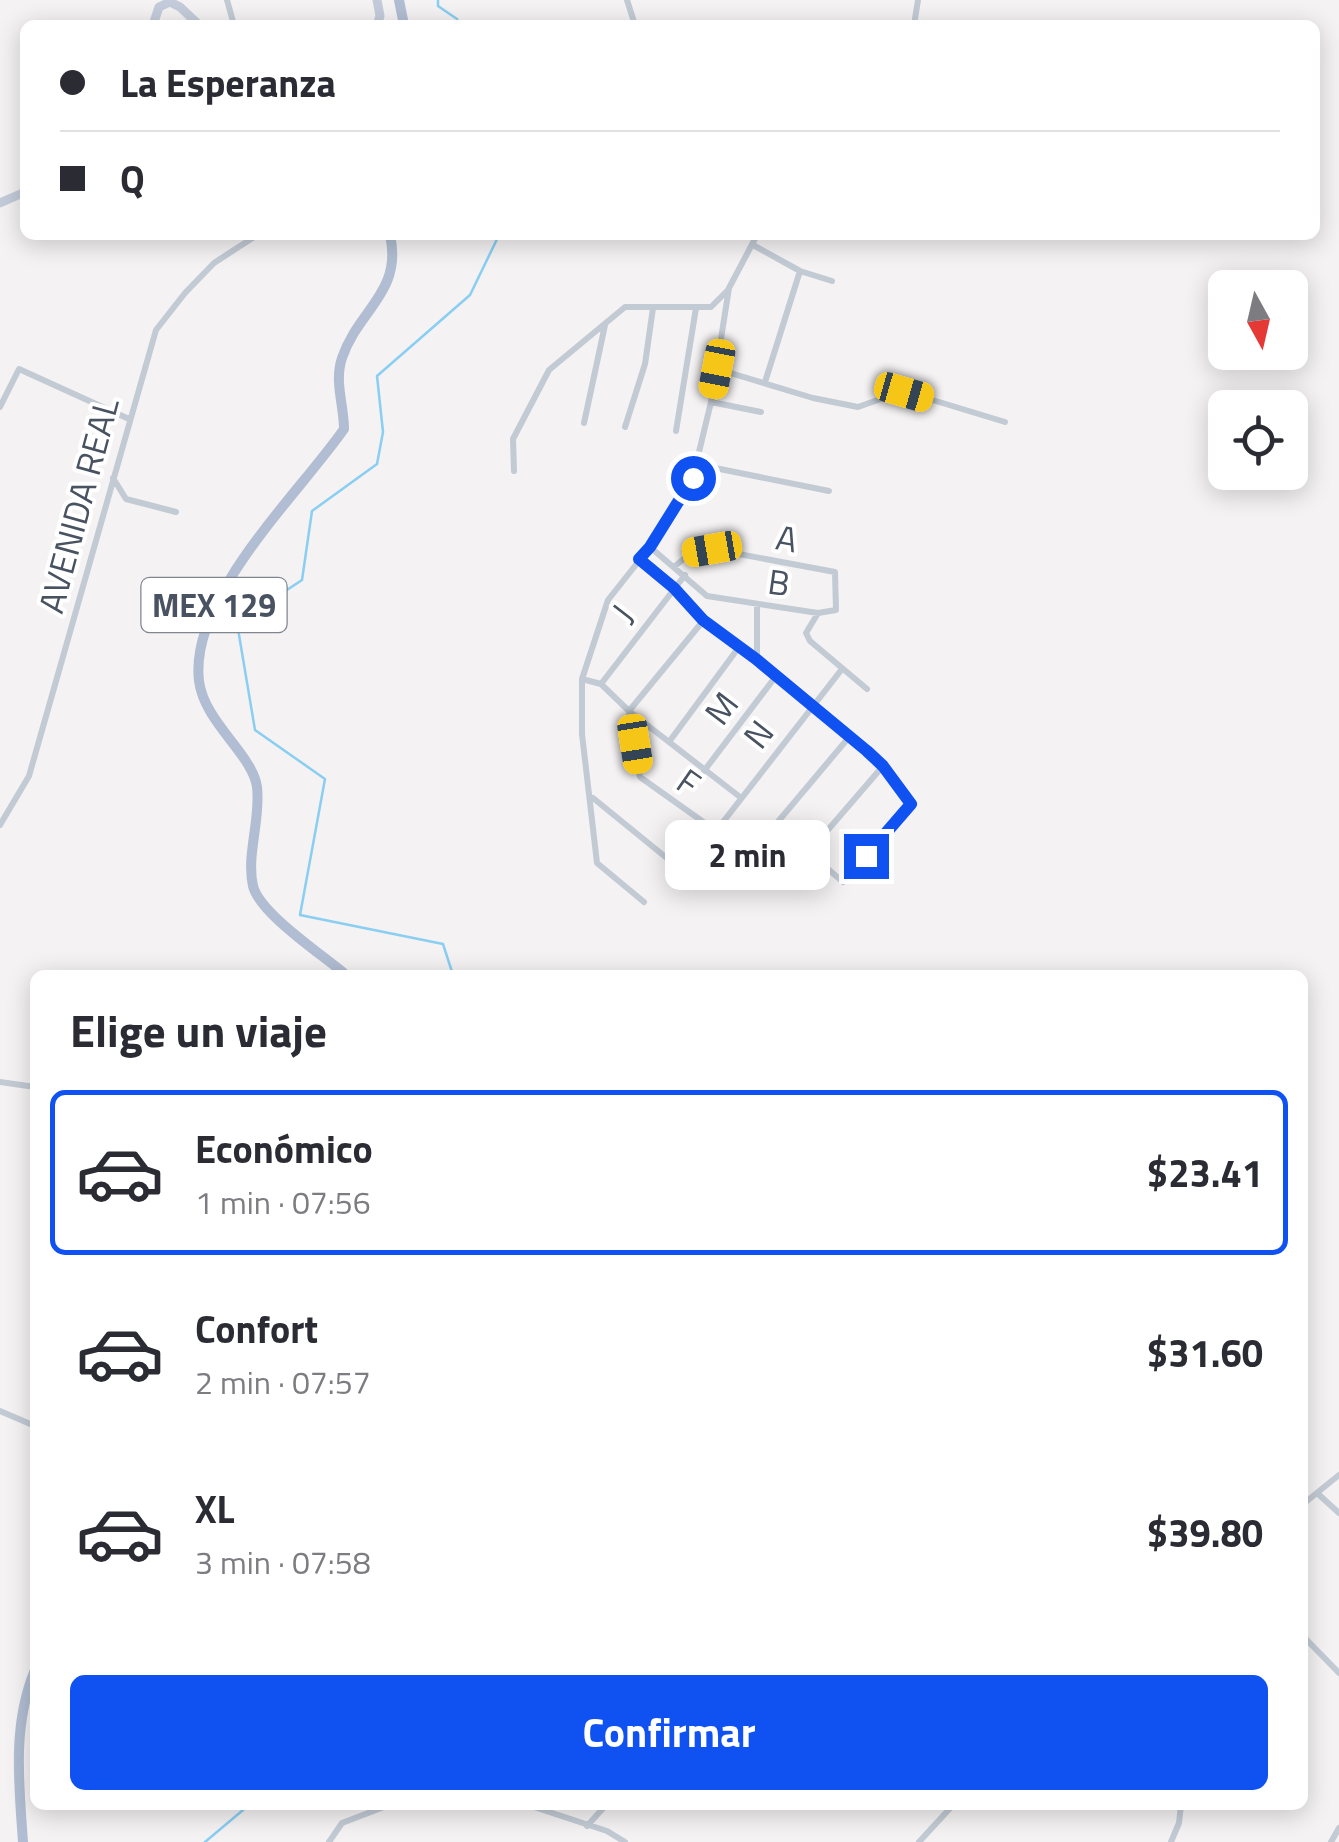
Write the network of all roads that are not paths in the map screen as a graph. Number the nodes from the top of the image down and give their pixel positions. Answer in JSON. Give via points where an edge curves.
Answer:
{"nodes":[{"id":1,"x":156,"y":20,"type":"edge"},
{"id":2,"x":193,"y":20,"type":"edge"},
{"id":3,"x":249,"y":240,"type":"edge"},
{"id":4,"x":391,"y":240,"type":"edge"},
{"id":5,"x":755,"y":240,"type":"edge"},
{"id":6,"x":753,"y":244,"type":"junction"},
{"id":7,"x":800,"y":271,"type":"junction"},
{"id":8,"x":832,"y":281,"type":"dead end"},
{"id":9,"x":729,"y":288,"type":"junction"},
{"id":10,"x":653,"y":308,"type":"junction"},
{"id":11,"x":696,"y":308,"type":"junction"},
{"id":12,"x":606,"y":324,"type":"junction"},
{"id":13,"x":717,"y":369,"type":"junction"},
{"id":14,"x":765,"y":382,"type":"junction"},
{"id":15,"x":711,"y":402,"type":"junction"},
{"id":16,"x":0,"y":406,"type":"edge"},
{"id":17,"x":761,"y":412,"type":"dead end"},
{"id":18,"x":129,"y":419,"type":"junction"},
{"id":19,"x":1006,"y":422,"type":"dead end"},
{"id":20,"x":584,"y":423,"type":"dead end"},
{"id":21,"x":625,"y":427,"type":"dead end"},
{"id":22,"x":676,"y":431,"type":"dead end"},
{"id":23,"x":695,"y":464,"type":"junction"},
{"id":24,"x":514,"y":471,"type":"dead end"},
{"id":25,"x":112,"y":477,"type":"junction"},
{"id":26,"x":829,"y":491,"type":"dead end"},
{"id":27,"x":176,"y":512,"type":"dead end"},
{"id":28,"x":650,"y":547,"type":"junction"},
{"id":29,"x":639,"y":559,"type":"junction"},
{"id":30,"x":675,"y":566,"type":"junction"},
{"id":31,"x":836,"y":572,"type":"joint"},
{"id":32,"x":685,"y":575,"type":"junction"},
{"id":33,"x":674,"y":588,"type":"junction"},
{"id":34,"x":757,"y":605,"type":"junction"},
{"id":35,"x":818,"y":613,"type":"junction"},
{"id":36,"x":703,"y":620,"type":"junction"},
{"id":37,"x":740,"y":647,"type":"junction"},
{"id":38,"x":756,"y":659,"type":"junction"},
{"id":39,"x":842,"y":669,"type":"junction"},
{"id":40,"x":776,"y":676,"type":"junction"},
{"id":41,"x":582,"y":680,"type":"junction"},
{"id":42,"x":601,"y":684,"type":"junction"},
{"id":43,"x":867,"y":688,"type":"dead end"},
{"id":44,"x":812,"y":706,"type":"junction"},
{"id":45,"x":630,"y":711,"type":"junction"},
{"id":46,"x":850,"y":736,"type":"junction"},
{"id":47,"x":669,"y":742,"type":"junction"},
{"id":48,"x":883,"y":766,"type":"junction"},
{"id":49,"x":704,"y":770,"type":"junction"},
{"id":50,"x":592,"y":798,"type":"junction"},
{"id":51,"x":740,"y":798,"type":"junction"},
{"id":52,"x":0,"y":824,"type":"edge"},
{"id":53,"x":716,"y":831,"type":"joint"},
{"id":54,"x":808,"y":853,"type":"junction"},
{"id":55,"x":679,"y":868,"type":"dead end"},
{"id":56,"x":644,"y":902,"type":"dead end"},
{"id":57,"x":340,"y":970,"type":"edge"},
{"id":58,"x":0,"y":1082,"type":"edge"},
{"id":59,"x":30,"y":1086,"type":"edge"},
{"id":60,"x":0,"y":1411,"type":"edge"},
{"id":61,"x":30,"y":1424,"type":"edge"},
{"id":62,"x":1339,"y":1475,"type":"edge"},
{"id":63,"x":1317,"y":1493,"type":"junction"},
{"id":64,"x":1308,"y":1500,"type":"edge"},
{"id":65,"x":1339,"y":1513,"type":"edge"},
{"id":66,"x":1308,"y":1641,"type":"edge"},
{"id":67,"x":1339,"y":1673,"type":"edge"},
{"id":68,"x":30,"y":1683,"type":"edge"},
{"id":69,"x":374,"y":1810,"type":"edge"},
{"id":70,"x":542,"y":1810,"type":"edge"},
{"id":71,"x":601,"y":1810,"type":"edge"},
{"id":72,"x":948,"y":1810,"type":"edge"},
{"id":73,"x":1180,"y":1810,"type":"edge"},
{"id":74,"x":586,"y":1826,"type":"junction"},
{"id":75,"x":1339,"y":1828,"type":"edge"},
{"id":76,"x":22,"y":1842,"type":"edge"},
{"id":77,"x":329,"y":1842,"type":"edge"},
{"id":78,"x":625,"y":1842,"type":"edge"},
{"id":79,"x":919,"y":1842,"type":"edge"},
{"id":80,"x":1171,"y":1842,"type":"edge"},
{"id":81,"x":1331,"y":1842,"type":"edge"}],
"edges":[{"from":1,"to":2,"type":"street","via":[[170,2]]},
{"from":3,"to":18,"type":"street","name":"AVENIDA REAL","via":[[214,263],[156,330]]},
{"from":4,"to":57,"type":"main road","number":"MEX 129","via":[[390,280],[342,357],[344,429],[212,608],[199,682],[214,719],[258,783],[253,888],[294,934]]},
{"from":5,"to":6,"type":"street"},
{"from":6,"to":7,"type":"street"},
{"from":6,"to":9,"type":"street"},
{"from":7,"to":8,"type":"street"},
{"from":7,"to":14,"type":"street"},
{"from":9,"to":11,"type":"street","via":[[711,308]]},
{"from":9,"to":13,"type":"street"},
{"from":10,"to":11,"type":"street"},
{"from":10,"to":12,"type":"street","via":[[625,307]]},
{"from":10,"to":21,"type":"street"},
{"from":11,"to":22,"type":"street"},
{"from":12,"to":20,"type":"street"},
{"from":12,"to":24,"type":"street","via":[[549,370],[513,440]]},
{"from":13,"to":14,"type":"street"},
{"from":13,"to":15,"type":"street"},
{"from":14,"to":19,"type":"street","via":[[858,407],[904,392]]},
{"from":15,"to":17,"type":"street"},
{"from":15,"to":23,"type":"street"},
{"from":16,"to":18,"type":"street","via":[[19,369]]},
{"from":18,"to":25,"type":"street","name":"AVENIDA REAL"},
{"from":23,"to":26,"type":"street"},
{"from":23,"to":28,"type":"street"},
{"from":25,"to":27,"type":"street","via":[[126,499]]},
{"from":25,"to":52,"type":"street","name":"AVENIDA REAL","via":[[29,776]]},
{"from":28,"to":29,"type":"street"},
{"from":28,"to":30,"type":"street","name":"B"},
{"from":29,"to":33,"type":"street"},
{"from":29,"to":41,"type":"street","via":[[608,600]]},
{"from":30,"to":31,"type":"street","name":"A","via":[[691,552],[712,549]]},
{"from":30,"to":32,"type":"street","name":"B"},
{"from":31,"to":35,"type":"street","name":"B","via":[[836,610]]},
{"from":32,"to":33,"type":"street","name":"J"},
{"from":32,"to":34,"type":"street","name":"B","via":[[708,596]]},
{"from":33,"to":36,"type":"street"},
{"from":33,"to":42,"type":"street","name":"J"},
{"from":34,"to":35,"type":"street","name":"B"},
{"from":34,"to":38,"type":"street"},
{"from":35,"to":39,"type":"street","via":[[806,633]]},
{"from":36,"to":37,"type":"street"},
{"from":36,"to":45,"type":"street"},
{"from":37,"to":38,"type":"street"},
{"from":37,"to":47,"type":"street"},
{"from":38,"to":40,"type":"street"},
{"from":39,"to":43,"type":"street"},
{"from":39,"to":44,"type":"street","name":"N"},
{"from":40,"to":44,"type":"street"},
{"from":40,"to":49,"type":"street","name":"M"},
{"from":41,"to":42,"type":"street"},
{"from":41,"to":50,"type":"street"},
{"from":42,"to":45,"type":"street"},
{"from":44,"to":46,"type":"street"},
{"from":44,"to":51,"type":"street","name":"N"},
{"from":45,"to":47,"type":"street"},
{"from":45,"to":53,"type":"street","name":"F","via":[[640,777]]},
{"from":46,"to":48,"type":"street"},
{"from":46,"to":54,"type":"street","via":[[776,824]]},
{"from":47,"to":49,"type":"street"},
{"from":48,"to":54,"type":"street"},
{"from":48,"to":54,"type":"street","via":[[911,804],[844,882]]},
{"from":49,"to":51,"type":"street"},
{"from":50,"to":55,"type":"street"},
{"from":50,"to":56,"type":"street","via":[[597,863]]},
{"from":51,"to":53,"type":"street","name":"N"},
{"from":58,"to":59,"type":"street"},
{"from":60,"to":61,"type":"street"},
{"from":62,"to":63,"type":"street"},
{"from":63,"to":64,"type":"street"},
{"from":63,"to":65,"type":"street"},
{"from":66,"to":67,"type":"street"},
{"from":68,"to":76,"type":"main road","via":[[18,1766]]},
{"from":69,"to":77,"type":"street","via":[[342,1822]]},
{"from":70,"to":74,"type":"street"},
{"from":71,"to":74,"type":"street"},
{"from":72,"to":79,"type":"street"},
{"from":73,"to":80,"type":"street"},
{"from":74,"to":78,"type":"street"},
{"from":75,"to":81,"type":"street"}]}
